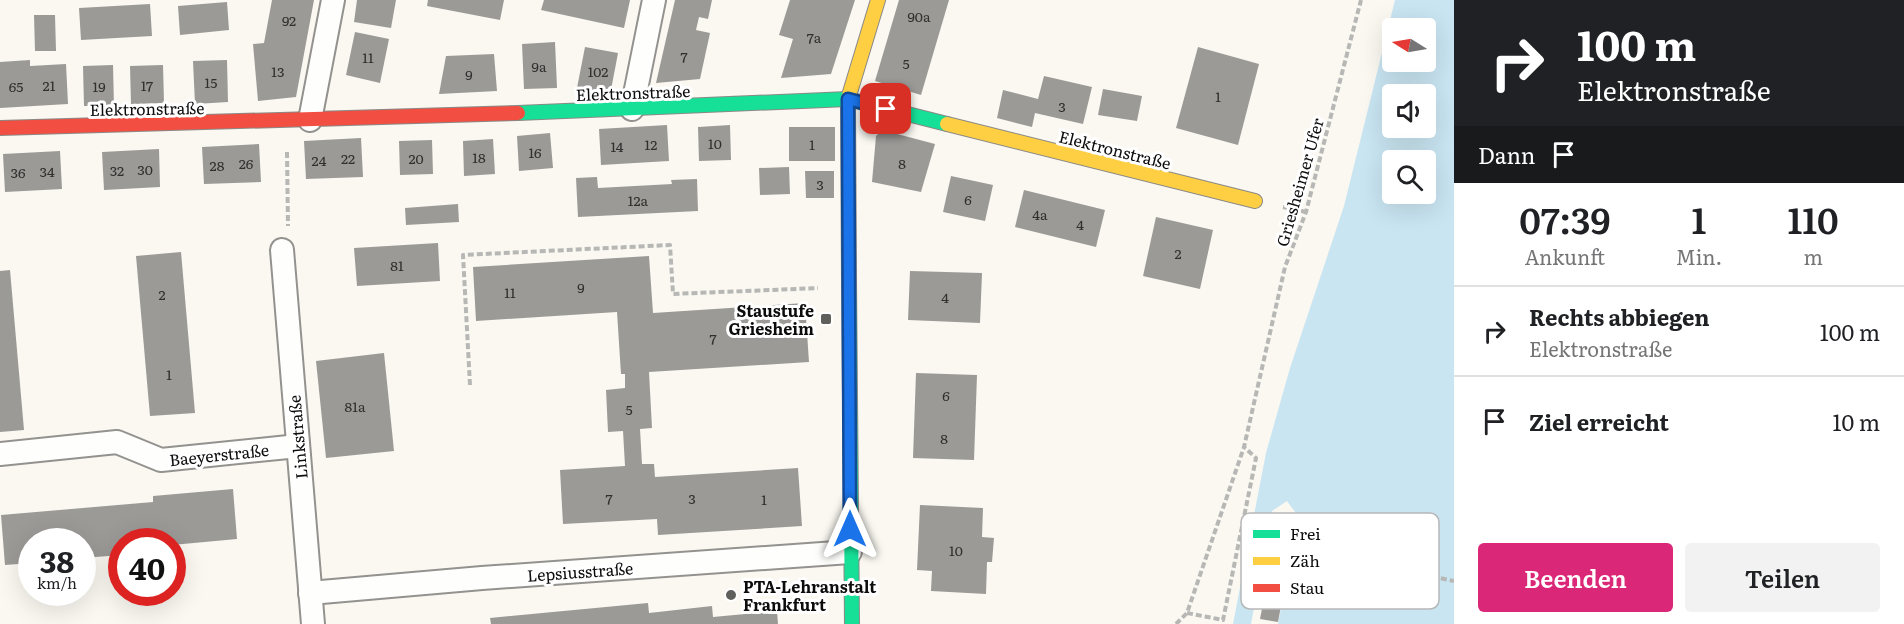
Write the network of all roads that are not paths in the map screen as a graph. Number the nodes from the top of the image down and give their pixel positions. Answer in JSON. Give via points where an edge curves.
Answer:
{"nodes":[{"id":1,"x":333,"y":0,"type":"edge"},
{"id":2,"x":654,"y":0,"type":"edge"},
{"id":3,"x":878,"y":0,"type":"edge"},
{"id":4,"x":848,"y":99,"type":"junction"},
{"id":5,"x":632,"y":109,"type":"junction"},
{"id":6,"x":310,"y":120,"type":"junction"},
{"id":7,"x":0,"y":128,"type":"edge"},
{"id":8,"x":1255,"y":201,"type":"dead end"},
{"id":9,"x":282,"y":250,"type":"road end"},
{"id":10,"x":298,"y":447,"type":"junction"},
{"id":11,"x":0,"y":454,"type":"edge"},
{"id":12,"x":850,"y":552,"type":"junction"},
{"id":13,"x":310,"y":593,"type":"junction"},
{"id":14,"x":313,"y":624,"type":"edge"},
{"id":15,"x":852,"y":624,"type":"edge"}],
"edges":[{"from":1,"to":6,"type":"street"},
{"from":2,"to":5,"type":"street"},
{"from":3,"to":4,"type":"street"},
{"from":4,"to":5,"type":"street","name":"Elektronstraße"},
{"from":4,"to":8,"type":"street","name":"Elektronstraße"},
{"from":4,"to":12,"type":"street"},
{"from":5,"to":6,"type":"street","name":"Elektronstraße"},
{"from":6,"to":7,"type":"street","name":"Elektronstraße"},
{"from":9,"to":10,"type":"street","name":"Linkstraße"},
{"from":10,"to":11,"type":"street","name":"Baeyerstraße","via":[[161,460],[117,442]]},
{"from":10,"to":13,"type":"street","name":"Linkstraße"},
{"from":12,"to":13,"type":"street","name":"Lepsiusstraße"},
{"from":12,"to":15,"type":"street"},
{"from":13,"to":14,"type":"street","name":"Linkstraße"}]}
